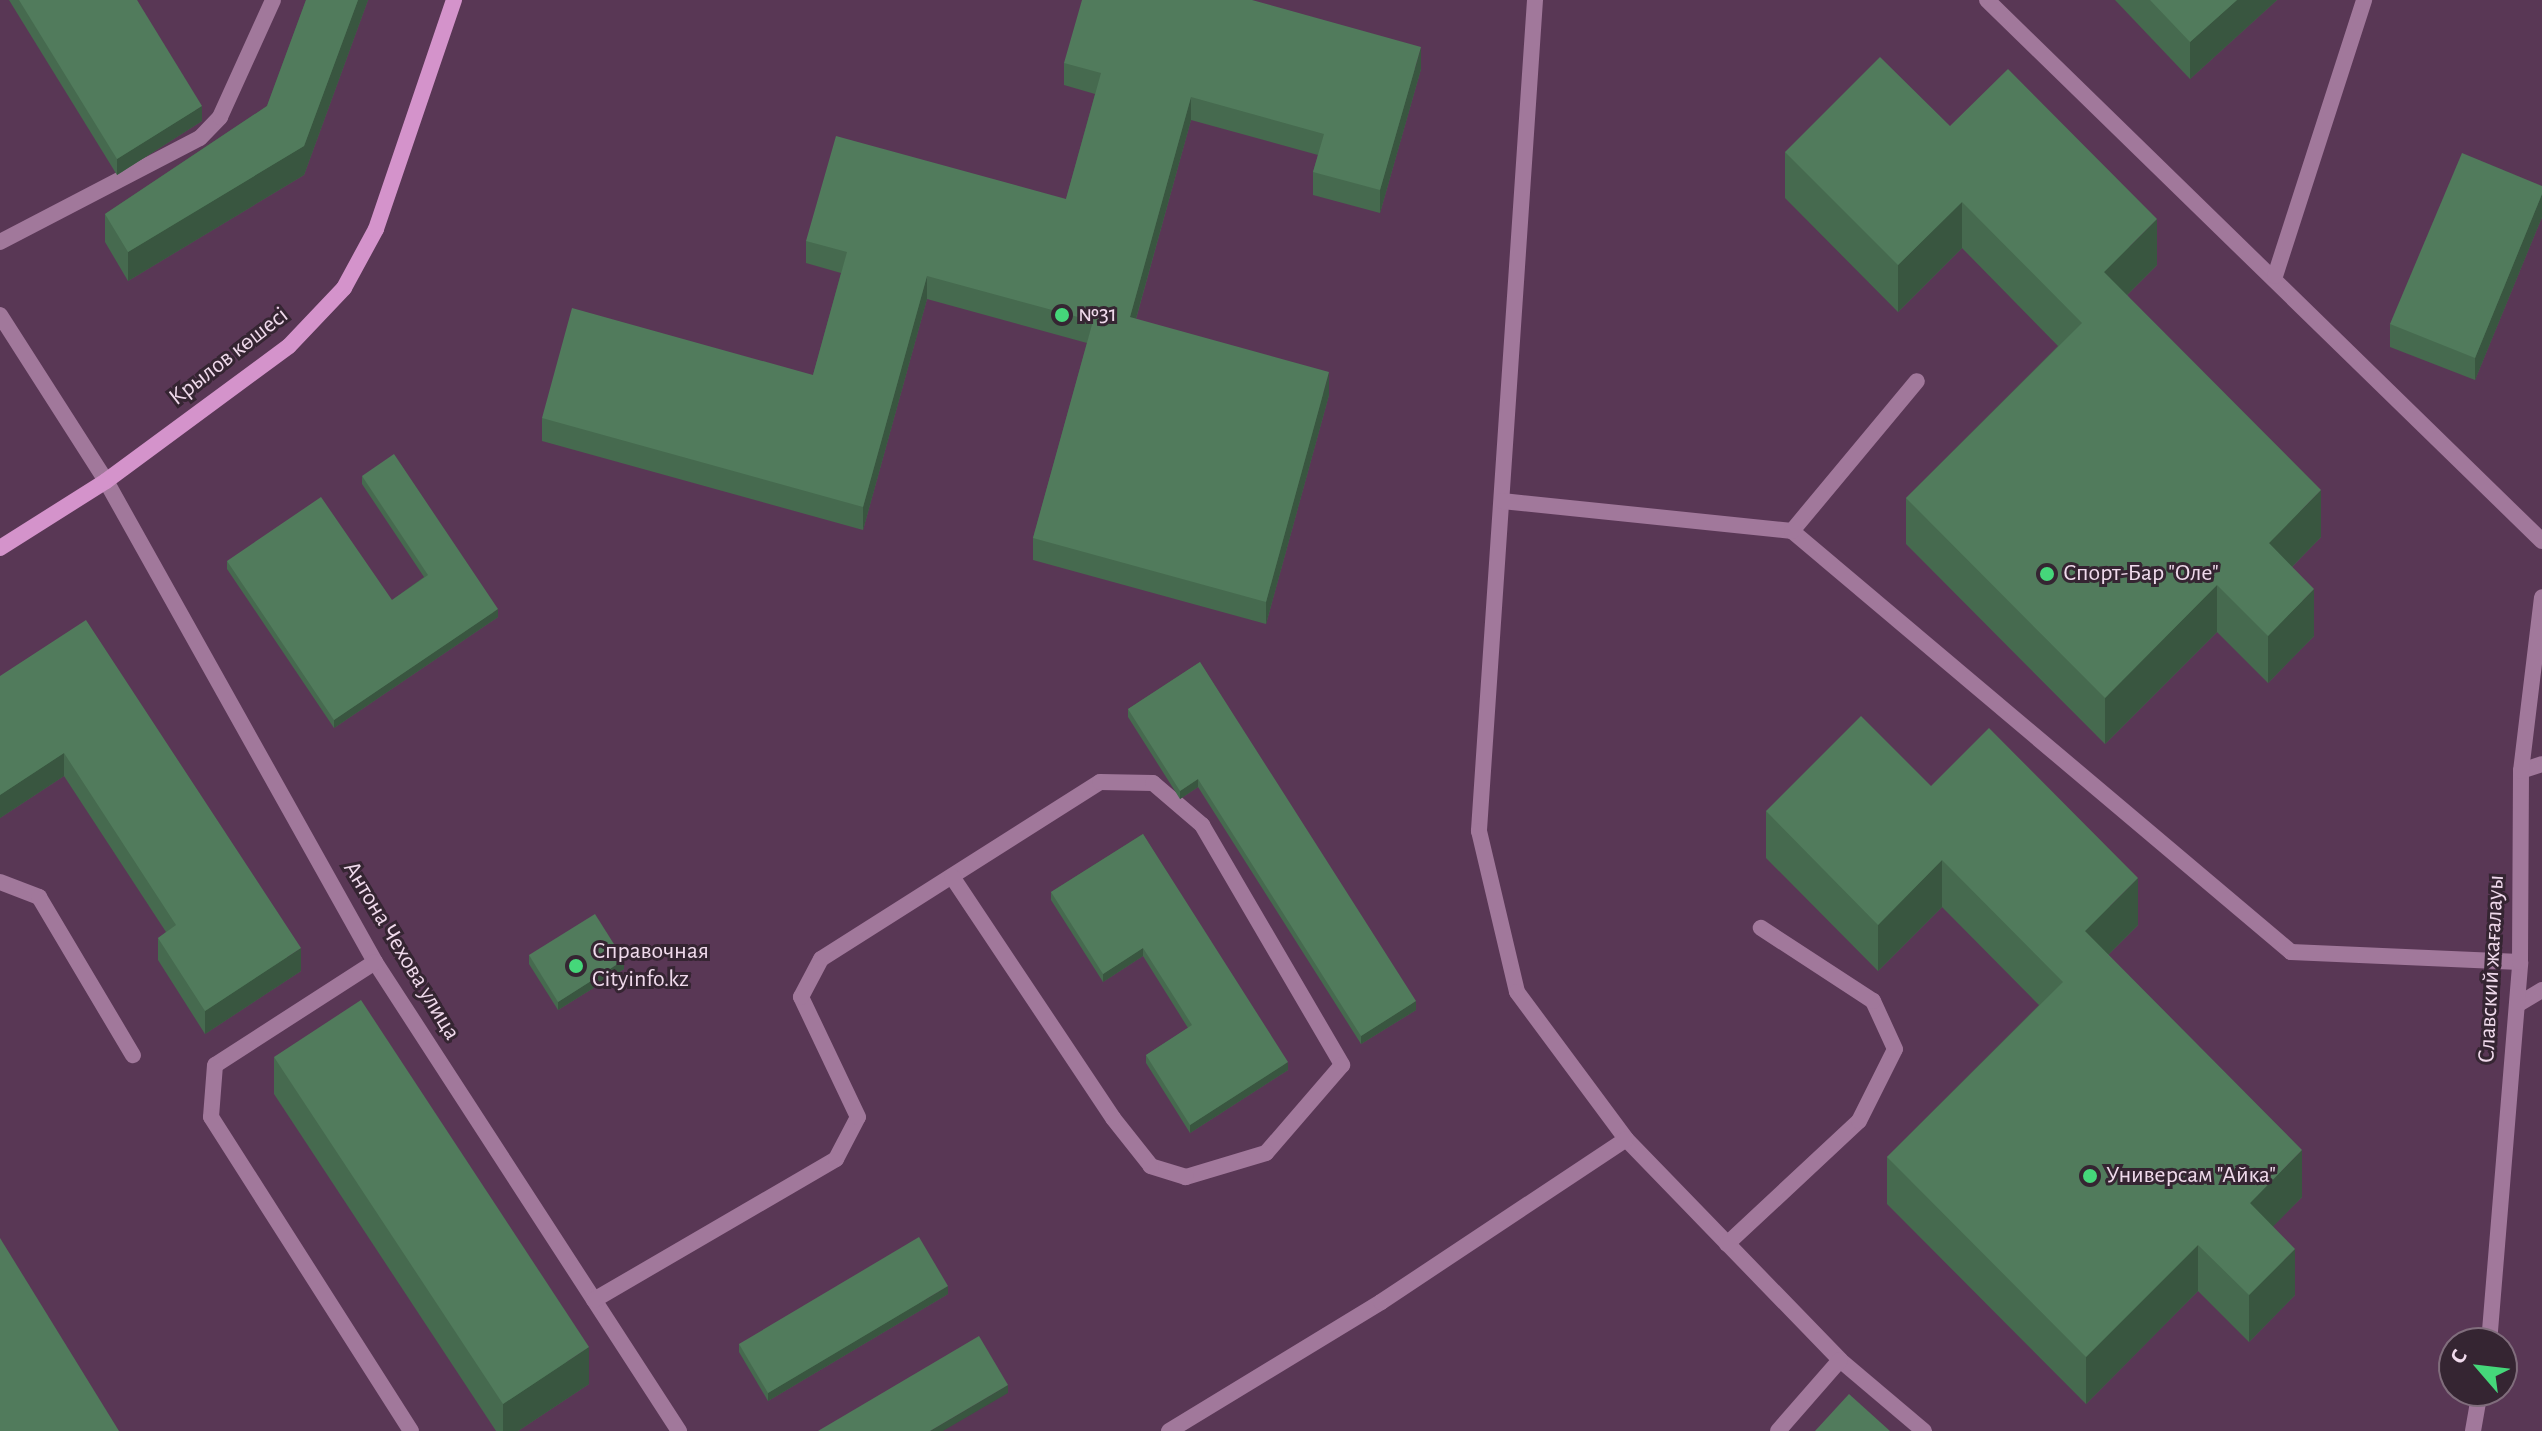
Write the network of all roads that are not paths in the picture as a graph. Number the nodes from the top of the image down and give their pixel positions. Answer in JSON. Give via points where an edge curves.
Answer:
{"nodes":[{"id":1,"x":273,"y":0,"type":"edge"},
{"id":2,"x":454,"y":0,"type":"edge"},
{"id":3,"x":1535,"y":0,"type":"edge"},
{"id":4,"x":1987,"y":0,"type":"edge"},
{"id":5,"x":2364,"y":0,"type":"edge"},
{"id":6,"x":0,"y":242,"type":"edge"},
{"id":7,"x":2275,"y":276,"type":"junction"},
{"id":8,"x":0,"y":315,"type":"edge"},
{"id":9,"x":1917,"y":381,"type":"dead end"},
{"id":10,"x":106,"y":481,"type":"junction"},
{"id":11,"x":1502,"y":501,"type":"junction"},
{"id":12,"x":1792,"y":531,"type":"junction"},
{"id":13,"x":2542,"y":541,"type":"edge"},
{"id":14,"x":0,"y":548,"type":"edge"},
{"id":15,"x":2542,"y":597,"type":"edge"},
{"id":16,"x":2539,"y":636,"type":"edge"},
{"id":17,"x":2542,"y":764,"type":"edge"},
{"id":18,"x":2521,"y":771,"type":"junction"},
{"id":19,"x":952,"y":877,"type":"junction"},
{"id":20,"x":0,"y":882,"type":"edge"},
{"id":21,"x":1761,"y":928,"type":"dead end"},
{"id":22,"x":375,"y":962,"type":"junction"},
{"id":23,"x":2520,"y":962,"type":"junction"},
{"id":24,"x":2542,"y":990,"type":"edge"},
{"id":25,"x":2517,"y":1005,"type":"junction"},
{"id":26,"x":133,"y":1055,"type":"dead end"},
{"id":27,"x":1626,"y":1139,"type":"junction"},
{"id":28,"x":1727,"y":1244,"type":"junction"},
{"id":29,"x":594,"y":1300,"type":"junction"},
{"id":30,"x":2490,"y":1327,"type":"edge"},
{"id":31,"x":1840,"y":1360,"type":"junction"},
{"id":32,"x":2477,"y":1407,"type":"edge"},
{"id":33,"x":411,"y":1431,"type":"edge"},
{"id":34,"x":679,"y":1431,"type":"edge"},
{"id":35,"x":1169,"y":1431,"type":"edge"},
{"id":36,"x":1778,"y":1431,"type":"edge"},
{"id":37,"x":1924,"y":1431,"type":"edge"},
{"id":38,"x":2473,"y":1431,"type":"edge"}],
"edges":[{"from":1,"to":6,"type":"street","via":[[220,117],[200,138]]},
{"from":2,"to":10,"type":"main road","name":"Крылов көшесі","via":[[376,229],[344,288],[289,346]]},
{"from":3,"to":11,"type":"street"},
{"from":4,"to":7,"type":"street"},
{"from":5,"to":7,"type":"street"},
{"from":7,"to":13,"type":"street"},
{"from":8,"to":10,"type":"street","name":"Антона Чехова улица"},
{"from":9,"to":12,"type":"street"},
{"from":10,"to":14,"type":"main road","name":"Крылов көшесі"},
{"from":10,"to":22,"type":"street","name":"Антона Чехова улица"},
{"from":11,"to":12,"type":"street"},
{"from":11,"to":27,"type":"street","via":[[1479,831],[1517,992]]},
{"from":12,"to":23,"type":"street","via":[[2291,952]]},
{"from":15,"to":16,"type":"street","name":"Славский жағалауы"},
{"from":16,"to":18,"type":"street","name":"Славский жағалауы"},
{"from":17,"to":18,"type":"street"},
{"from":18,"to":23,"type":"street","name":"Славский жағалауы"},
{"from":19,"to":19,"type":"street","via":[[1100,782],[1153,783],[1202,825],[1342,1065],[1266,1153],[1186,1177],[1151,1166],[1113,1118]]},
{"from":19,"to":29,"type":"street","via":[[821,959],[801,997],[858,1117],[836,1159]]},
{"from":20,"to":26,"type":"street","via":[[39,897]]},
{"from":21,"to":28,"type":"street","via":[[1873,1001],[1895,1049],[1859,1121]]},
{"from":22,"to":29,"type":"street","name":"Антона Чехова улица"},
{"from":22,"to":33,"type":"street","via":[[215,1065],[211,1117]]},
{"from":23,"to":25,"type":"street","name":"Славский жағалауы"},
{"from":24,"to":25,"type":"street"},
{"from":25,"to":30,"type":"street","name":"Славский жағалауы"},
{"from":27,"to":28,"type":"street"},
{"from":27,"to":35,"type":"street","via":[[1381,1302]]},
{"from":28,"to":31,"type":"street"},
{"from":29,"to":34,"type":"street","name":"Антона Чехова улица"},
{"from":31,"to":36,"type":"street"},
{"from":31,"to":37,"type":"street"},
{"from":32,"to":38,"type":"street"}]}
